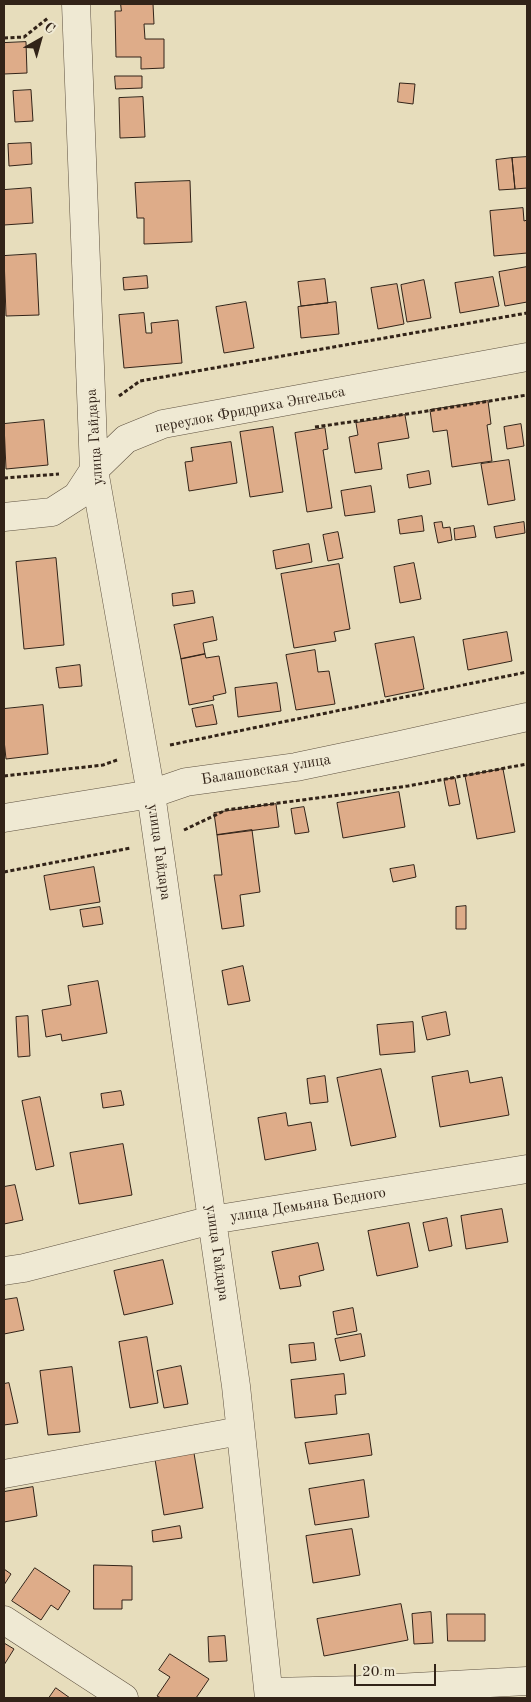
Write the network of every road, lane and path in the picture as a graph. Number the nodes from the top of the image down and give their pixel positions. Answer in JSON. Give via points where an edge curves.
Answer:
{"nodes":[{"id":1,"x":76,"y":4,"type":"edge"},
{"id":2,"x":527,"y":313,"type":"edge"},
{"id":3,"x":527,"y":357,"type":"edge"},
{"id":4,"x":92,"y":415,"type":"junction"},
{"id":5,"x":94,"y":470,"type":"junction"},
{"id":6,"x":4,"y":517,"type":"edge"},
{"id":7,"x":527,"y":672,"type":"edge"},
{"id":8,"x":527,"y":717,"type":"edge"},
{"id":9,"x":143,"y":749,"type":"junction"},
{"id":10,"x":527,"y":764,"type":"edge"},
{"id":11,"x":4,"y":776,"type":"edge"},
{"id":12,"x":151,"y":794,"type":"junction"},
{"id":13,"x":4,"y":818,"type":"edge"},
{"id":14,"x":157,"y":843,"type":"junction"},
{"id":15,"x":4,"y":872,"type":"edge"},
{"id":16,"x":527,"y":1169,"type":"edge"},
{"id":17,"x":212,"y":1220,"type":"junction"},
{"id":18,"x":4,"y":1271,"type":"edge"},
{"id":19,"x":240,"y":1432,"type":"junction"},
{"id":20,"x":4,"y":1474,"type":"edge"},
{"id":21,"x":4,"y":1620,"type":"edge"},
{"id":22,"x":527,"y":1681,"type":"edge"},
{"id":23,"x":269,"y":1695,"type":"edge"},
{"id":24,"x":124,"y":1698,"type":"edge"}],
"edges":[{"from":1,"to":4,"type":"street","name":"улица Гайдара"},
{"from":2,"to":4,"type":"path","via":[[140,381]]},
{"from":3,"to":5,"type":"street","name":"переулок Фридриха Энгельса","via":[[162,424],[126,439]]},
{"from":4,"to":5,"type":"street","name":"улица Гайдара"},
{"from":5,"to":6,"type":"street","name":"переулок Фридриха Энгельса","via":[[77,496],[52,512]]},
{"from":5,"to":9,"type":"street","name":"улица Гайдара"},
{"from":7,"to":9,"type":"path"},
{"from":8,"to":12,"type":"street","name":"Балашовская улица","via":[[296,767],[186,782]]},
{"from":9,"to":11,"type":"path","via":[[103,765]]},
{"from":9,"to":12,"type":"street","name":"улица Гайдара"},
{"from":10,"to":14,"type":"path","via":[[408,786],[226,810]]},
{"from":12,"to":13,"type":"street","name":"Балашовская улица"},
{"from":12,"to":14,"type":"street","name":"улица Гайдара"},
{"from":14,"to":15,"type":"path"},
{"from":14,"to":17,"type":"street","name":"улица Гайдара"},
{"from":16,"to":17,"type":"street","name":"улица Демьяна Бедного"},
{"from":17,"to":18,"type":"street","name":"улица Демьяна Бедного"},
{"from":17,"to":19,"type":"street","name":"улица Гайдара"},
{"from":19,"to":20,"type":"street"},
{"from":19,"to":23,"type":"street","name":"улица Гайдара"},
{"from":21,"to":24,"type":"street"},
{"from":22,"to":23,"type":"street"}]}
